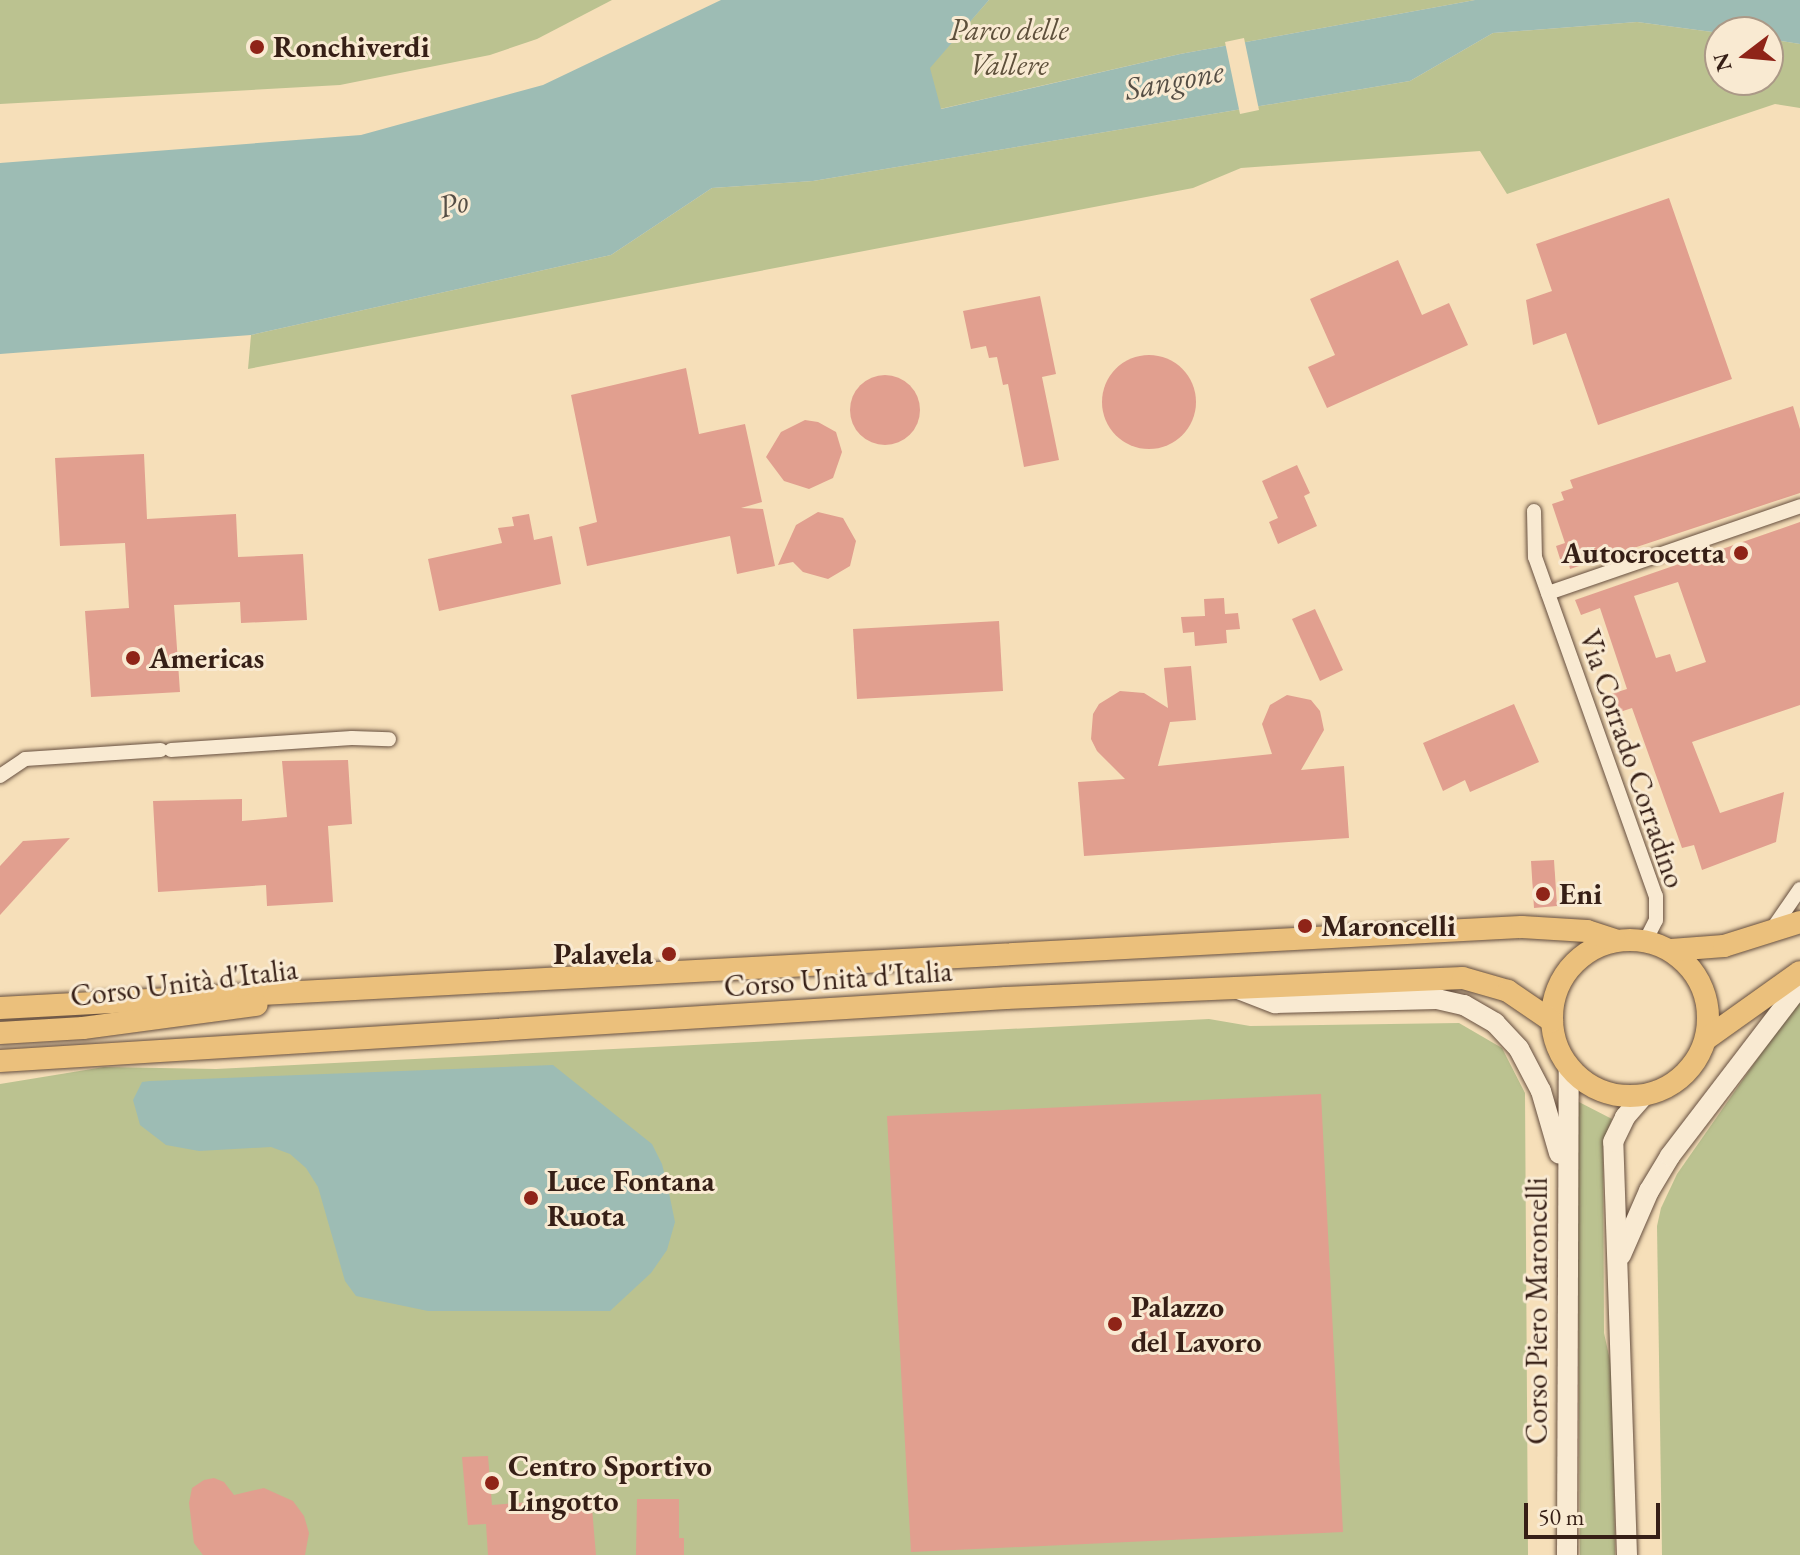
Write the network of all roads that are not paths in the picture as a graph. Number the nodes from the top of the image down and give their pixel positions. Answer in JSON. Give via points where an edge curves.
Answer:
{"nodes":[{"id":1,"x":1800,"y":506,"type":"edge"},
{"id":2,"x":1534,"y":511,"type":"dead end"},
{"id":3,"x":1548,"y":593,"type":"junction"},
{"id":4,"x":389,"y":739,"type":"dead end"},
{"id":5,"x":0,"y":776,"type":"edge"},
{"id":6,"x":1800,"y":889,"type":"edge"},
{"id":7,"x":1800,"y":922,"type":"edge"},
{"id":8,"x":1771,"y":931,"type":"junction"},
{"id":9,"x":1615,"y":940,"type":"junction"},
{"id":10,"x":1646,"y":940,"type":"junction"},
{"id":11,"x":1671,"y":950,"type":"junction"},
{"id":12,"x":1800,"y":972,"type":"edge"},
{"id":13,"x":376,"y":986,"type":"junction"},
{"id":14,"x":1800,"y":986,"type":"edge"},
{"id":15,"x":1233,"y":988,"type":"junction"},
{"id":16,"x":0,"y":1008,"type":"edge"},
{"id":17,"x":1552,"y":1021,"type":"junction"},
{"id":18,"x":0,"y":1033,"type":"edge"},
{"id":19,"x":1706,"y":1039,"type":"junction"},
{"id":20,"x":117,"y":1055,"type":"junction"},
{"id":21,"x":0,"y":1061,"type":"edge"},
{"id":22,"x":1569,"y":1067,"type":"junction"},
{"id":23,"x":0,"y":1072,"type":"edge"},
{"id":24,"x":1643,"y":1096,"type":"junction"},
{"id":25,"x":1566,"y":1196,"type":"junction"},
{"id":26,"x":1618,"y":1263,"type":"junction"},
{"id":27,"x":1567,"y":1555,"type":"edge"},
{"id":28,"x":1627,"y":1555,"type":"edge"}],
"edges":[{"from":1,"to":3,"type":"street"},
{"from":2,"to":3,"type":"street","name":"Via Corrado Corradino","via":[[1535,557]]},
{"from":3,"to":10,"type":"street","name":"Via Corrado Corradino","via":[[1656,896],[1656,920]]},
{"from":4,"to":5,"type":"street","via":[[25,759]]},
{"from":6,"to":8,"type":"street"},
{"from":7,"to":8,"type":"main road"},
{"from":8,"to":11,"type":"main road","via":[[1724,946]]},
{"from":9,"to":10,"type":"main road"},
{"from":9,"to":13,"type":"main road","name":"Corso Unità d'Italia","via":[[1587,931],[1522,927]]},
{"from":9,"to":17,"type":"main road","via":[[1593,948],[1567,971],[1553,1001]]},
{"from":10,"to":11,"type":"main road"},
{"from":11,"to":19,"type":"main road","via":[[1704,989]]},
{"from":12,"to":19,"type":"main road"},
{"from":13,"to":16,"type":"main road","name":"Corso Unità d'Italia"},
{"from":13,"to":18,"type":"main road","name":"Corso Unità d'Italia","via":[[227,1010]]},
{"from":14,"to":26,"type":"main road","via":[[1670,1156]]},
{"from":15,"to":17,"type":"main road","name":"Corso Unità d'Italia","via":[[1463,978],[1508,991]]},
{"from":15,"to":20,"type":"main road","name":"Corso Unità d'Italia"},
{"from":15,"to":25,"type":"main road","via":[[1275,1003],[1437,999],[1464,1005],[1495,1023],[1519,1049],[1541,1091],[1556,1134]]},
{"from":17,"to":22,"type":"main road"},
{"from":19,"to":24,"type":"main road","via":[[1680,1079]]},
{"from":20,"to":21,"type":"main road","name":"Corso Unità d'Italia"},
{"from":20,"to":23,"type":"main road","name":"Corso Unità d'Italia"},
{"from":22,"to":24,"type":"main road","via":[[1590,1085],[1615,1095]]},
{"from":22,"to":25,"type":"main road","name":"Corso Piero Maroncelli"},
{"from":24,"to":26,"type":"main road","via":[[1613,1142]]},
{"from":25,"to":27,"type":"main road","name":"Corso Piero Maroncelli"},
{"from":26,"to":28,"type":"main road"}]}
